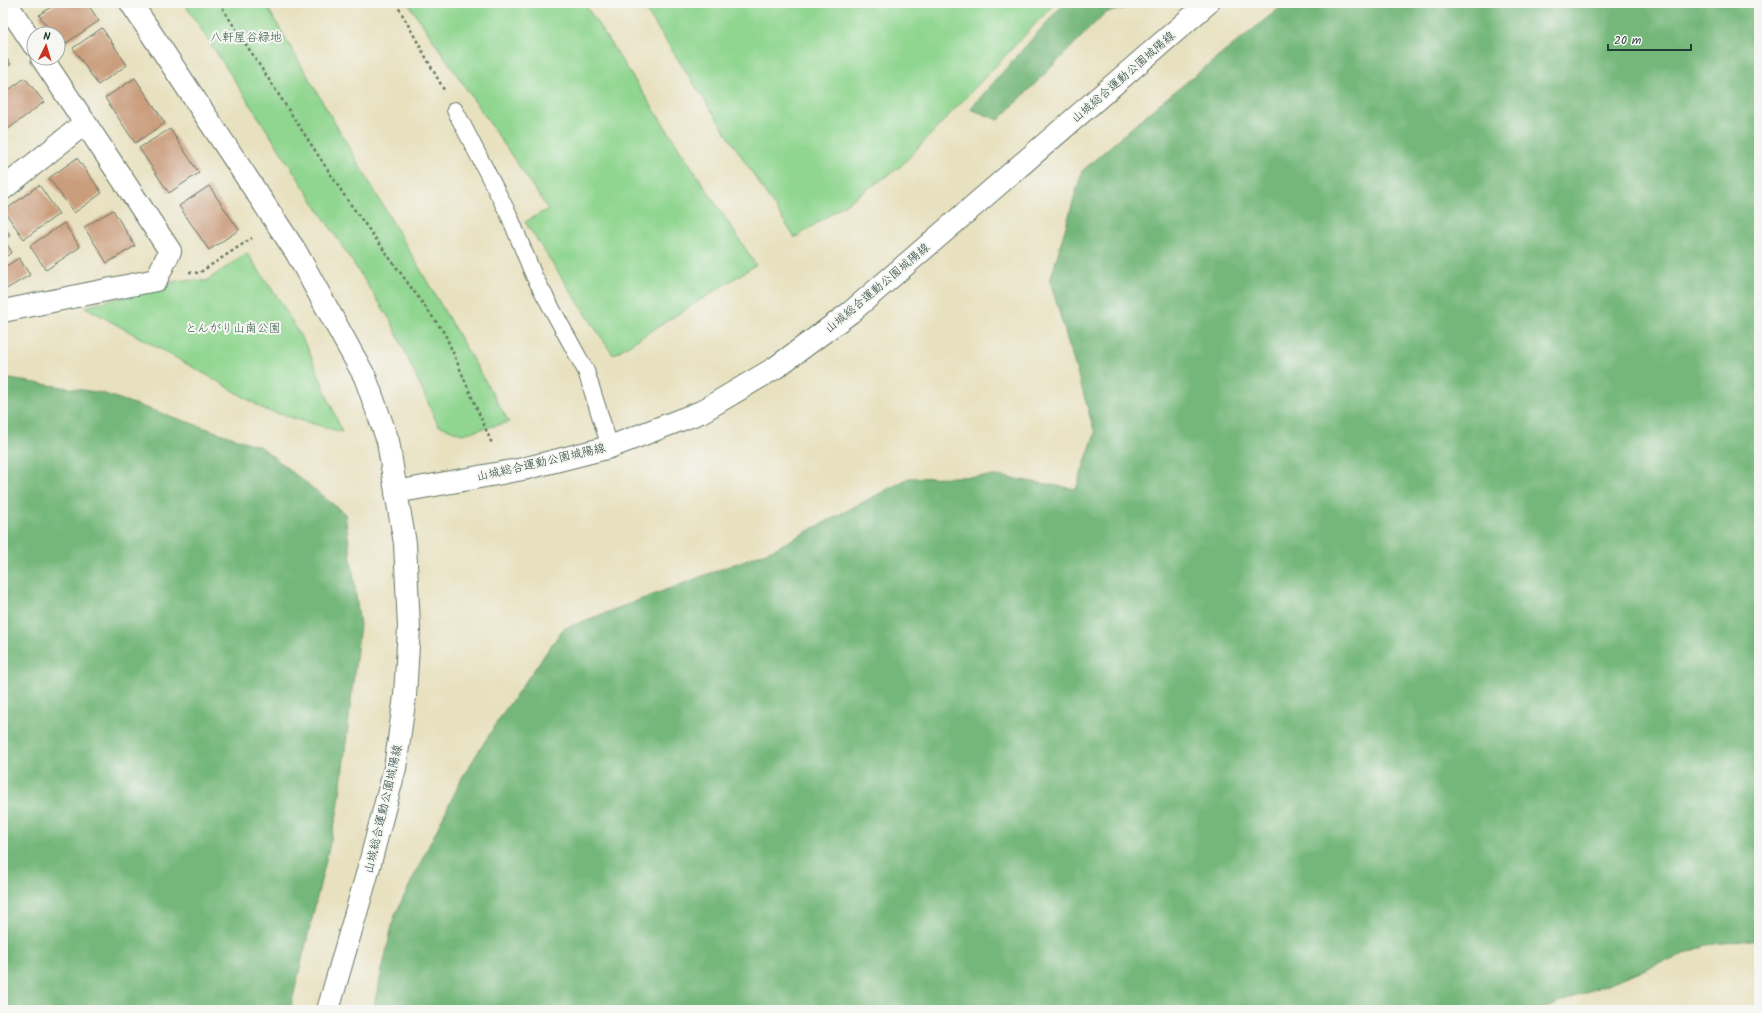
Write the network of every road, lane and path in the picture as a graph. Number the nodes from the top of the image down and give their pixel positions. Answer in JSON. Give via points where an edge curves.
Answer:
{"nodes":[{"id":1,"x":6,"y":3,"type":"edge"},
{"id":2,"x":131,"y":3,"type":"edge"},
{"id":3,"x":219,"y":3,"type":"edge"},
{"id":4,"x":396,"y":3,"type":"edge"},
{"id":5,"x":1208,"y":3,"type":"edge"},
{"id":6,"x":26,"y":33,"type":"edge"},
{"id":7,"x":47,"y":66,"type":"edge"},
{"id":8,"x":455,"y":110,"type":"joint"},
{"id":9,"x":85,"y":123,"type":"junction"},
{"id":10,"x":3,"y":190,"type":"edge"},
{"id":11,"x":252,"y":238,"type":"dead end"},
{"id":12,"x":199,"y":273,"type":"dead end"},
{"id":13,"x":3,"y":311,"type":"edge"},
{"id":14,"x":492,"y":444,"type":"dead end"},
{"id":15,"x":610,"y":446,"type":"junction"},
{"id":16,"x":396,"y":492,"type":"junction"},
{"id":17,"x":328,"y":1010,"type":"edge"}],
"edges":[{"from":1,"to":6,"type":"main road"},
{"from":2,"to":16,"type":"main road","via":[[296,252],[358,363],[388,441]]},
{"from":3,"to":14,"type":"path","via":[[346,198],[445,334]]},
{"from":4,"to":8,"type":"path"},
{"from":5,"to":15,"type":"main road","name":"山城総合運動公園城陽線","via":[[845,317],[775,368],[701,412]]},
{"from":7,"to":9,"type":"main road"},
{"from":8,"to":15,"type":"lane","via":[[509,215],[534,276],[586,370]]},
{"from":9,"to":10,"type":"main road"},
{"from":9,"to":13,"type":"main road","via":[[170,251],[156,280]]},
{"from":11,"to":12,"type":"path"},
{"from":15,"to":16,"type":"main road","name":"山城総合運動公園城陽線","via":[[523,469]]},
{"from":16,"to":17,"type":"main road","name":"山城総合運動公園城陽線","via":[[405,543],[409,620],[405,696],[395,768]]}]}
